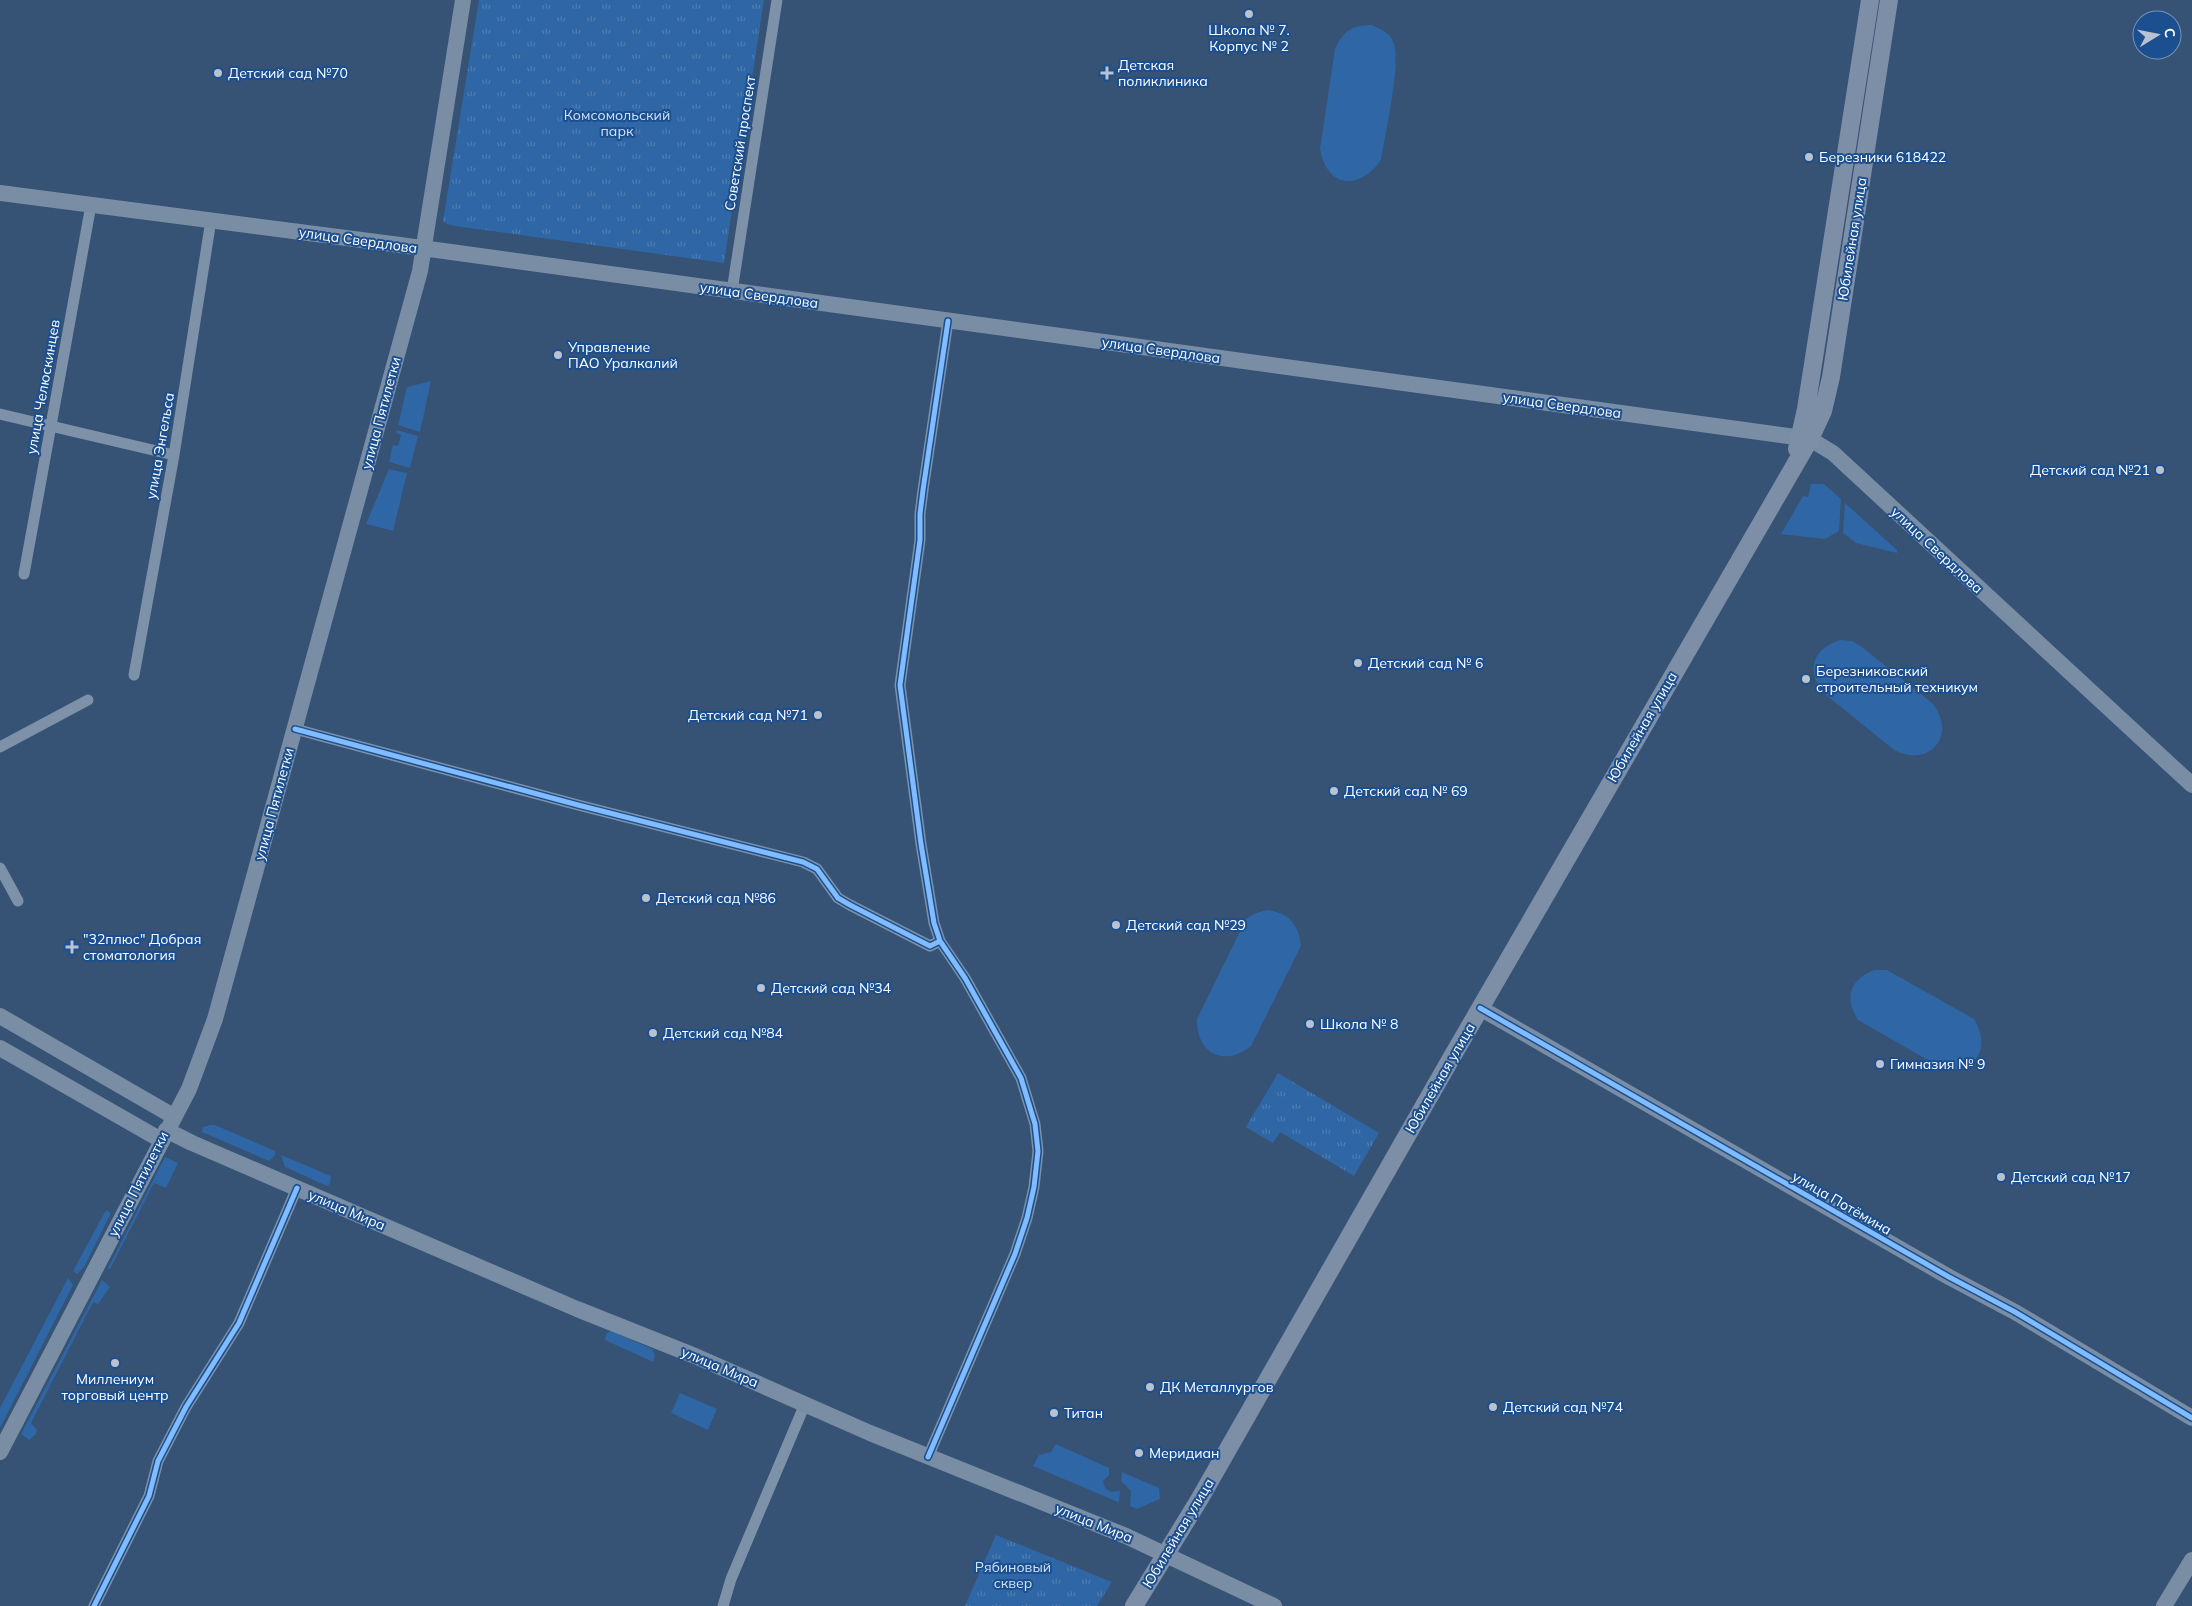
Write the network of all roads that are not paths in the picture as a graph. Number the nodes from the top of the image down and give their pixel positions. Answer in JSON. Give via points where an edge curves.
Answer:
{"nodes":[{"id":1,"x":463,"y":0,"type":"edge"},
{"id":2,"x":777,"y":0,"type":"edge"},
{"id":3,"x":1870,"y":0,"type":"edge"},
{"id":4,"x":1889,"y":0,"type":"edge"},
{"id":5,"x":0,"y":192,"type":"edge"},
{"id":6,"x":91,"y":204,"type":"junction"},
{"id":7,"x":211,"y":220,"type":"junction"},
{"id":8,"x":424,"y":249,"type":"junction"},
{"id":9,"x":732,"y":291,"type":"junction"},
{"id":10,"x":948,"y":321,"type":"junction"},
{"id":11,"x":0,"y":414,"type":"edge"},
{"id":12,"x":51,"y":425,"type":"junction"},
{"id":13,"x":1805,"y":438,"type":"junction"},
{"id":14,"x":174,"y":455,"type":"junction"},
{"id":15,"x":24,"y":574,"type":"dead end"},
{"id":16,"x":134,"y":675,"type":"dead end"},
{"id":17,"x":88,"y":700,"type":"dead end"},
{"id":18,"x":295,"y":729,"type":"junction"},
{"id":19,"x":0,"y":747,"type":"edge"},
{"id":20,"x":2192,"y":784,"type":"edge"},
{"id":21,"x":0,"y":868,"type":"edge"},
{"id":22,"x":18,"y":901,"type":"dead end"},
{"id":23,"x":940,"y":941,"type":"junction"},
{"id":24,"x":1480,"y":1008,"type":"junction"},
{"id":25,"x":0,"y":1016,"type":"edge"},
{"id":26,"x":0,"y":1048,"type":"edge"},
{"id":27,"x":167,"y":1129,"type":"junction"},
{"id":28,"x":297,"y":1188,"type":"junction"},
{"id":29,"x":805,"y":1404,"type":"junction"},
{"id":30,"x":2192,"y":1418,"type":"edge"},
{"id":31,"x":1,"y":1450,"type":"edge"},
{"id":32,"x":928,"y":1456,"type":"junction"},
{"id":33,"x":1166,"y":1554,"type":"junction"},
{"id":34,"x":2192,"y":1560,"type":"edge"},
{"id":35,"x":94,"y":1606,"type":"edge"},
{"id":36,"x":723,"y":1606,"type":"edge"},
{"id":37,"x":1134,"y":1606,"type":"edge"},
{"id":38,"x":1274,"y":1606,"type":"edge"},
{"id":39,"x":2164,"y":1606,"type":"edge"}],
"edges":[{"from":1,"to":8,"type":"main road","name":"улица Пятилетки"},
{"from":2,"to":9,"type":"street","name":"Советский проспект"},
{"from":3,"to":13,"type":"main road","name":"Юбилейная улица"},
{"from":4,"to":13,"type":"main road","name":"Юбилейная улица","via":[[1831,377],[1823,411]]},
{"from":5,"to":6,"type":"main road","name":"улица Свердлова"},
{"from":6,"to":7,"type":"main road","name":"улица Свердлова"},
{"from":6,"to":12,"type":"street","name":"улица Челюскинцев"},
{"from":7,"to":8,"type":"main road","name":"улица Свердлова"},
{"from":7,"to":14,"type":"street","name":"улица Энгельса"},
{"from":8,"to":9,"type":"main road","name":"улица Свердлова"},
{"from":8,"to":18,"type":"main road","name":"улица Пятилетки"},
{"from":9,"to":10,"type":"main road","name":"улица Свердлова"},
{"from":10,"to":13,"type":"main road","name":"улица Свердлова"},
{"from":10,"to":23,"type":"street","via":[[923,490],[920,540],[900,685],[921,844]]},
{"from":11,"to":12,"type":"street"},
{"from":12,"to":14,"type":"street"},
{"from":12,"to":15,"type":"street","name":"улица Челюскинцев"},
{"from":13,"to":20,"type":"main road","name":"улица Свердлова","via":[[1833,453]]},
{"from":13,"to":24,"type":"main road","name":"Юбилейная улица","via":[[1792,472]]},
{"from":14,"to":16,"type":"street","name":"улица Энгельса"},
{"from":17,"to":19,"type":"street"},
{"from":18,"to":23,"type":"street","via":[[803,862],[817,869],[838,898],[850,905],[930,946]]},
{"from":18,"to":27,"type":"main road","name":"улица Пятилетки","via":[[215,1019],[195,1075]]},
{"from":21,"to":22,"type":"street"},
{"from":23,"to":32,"type":"street","via":[[965,978],[1021,1078],[1033,1116],[1038,1151],[1028,1218]]},
{"from":24,"to":30,"type":"main road","name":"улица Потёмина","via":[[2015,1312]]},
{"from":24,"to":33,"type":"main road","name":"Юбилейная улица","via":[[1200,1500]]},
{"from":25,"to":27,"type":"main road","name":"улица Мира"},
{"from":26,"to":27,"type":"main road","name":"улица Мира"},
{"from":27,"to":28,"type":"main road","name":"улица Мира"},
{"from":27,"to":31,"type":"main road","name":"улица Пятилетки"},
{"from":28,"to":29,"type":"main road","name":"улица Мира"},
{"from":28,"to":35,"type":"street","via":[[239,1323],[186,1407],[162,1454],[148,1496]]},
{"from":29,"to":32,"type":"main road","name":"улица Мира"},
{"from":29,"to":36,"type":"street","via":[[731,1578]]},
{"from":32,"to":33,"type":"main road","name":"улица Мира"},
{"from":33,"to":37,"type":"main road","name":"Юбилейная улица"},
{"from":33,"to":38,"type":"main road","name":"улица Мира"},
{"from":34,"to":39,"type":"main road"}]}
